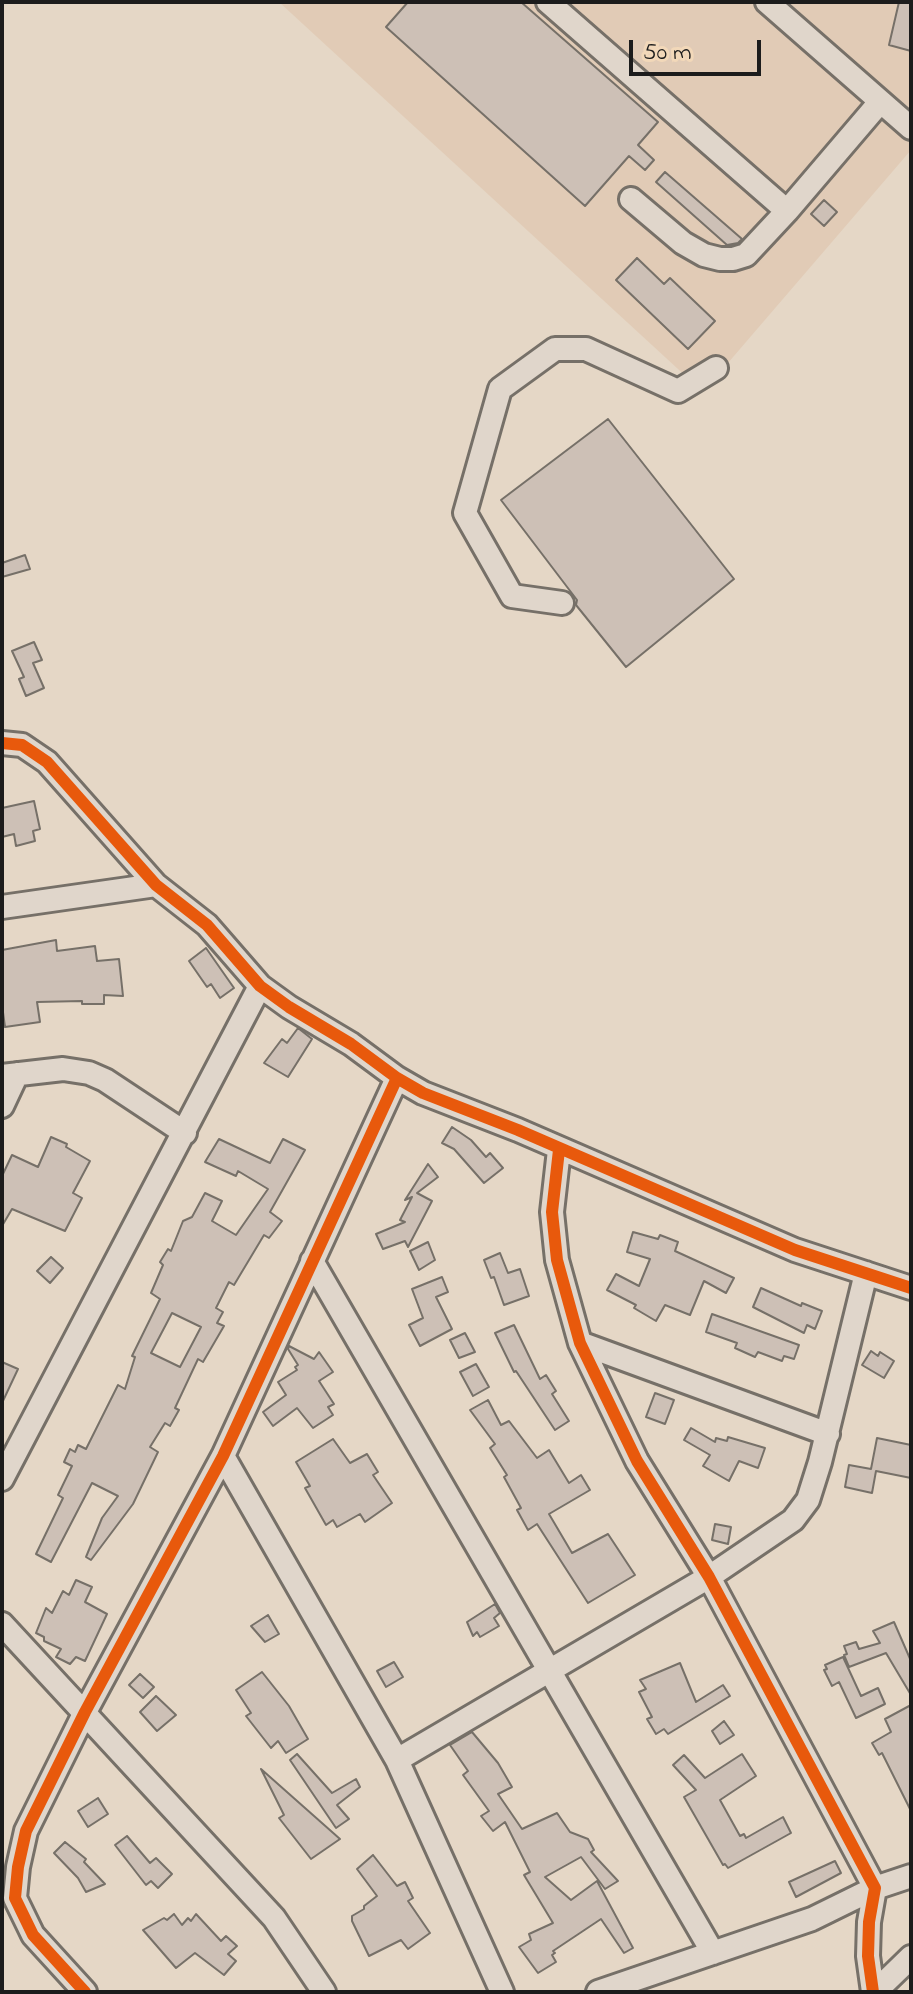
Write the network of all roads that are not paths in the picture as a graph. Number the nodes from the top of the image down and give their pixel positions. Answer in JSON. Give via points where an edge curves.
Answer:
{"nodes":[{"id":1,"x":548,"y":2,"type":"edge"},
{"id":2,"x":767,"y":2,"type":"edge"},
{"id":3,"x":880,"y":102,"type":"junction"},
{"id":4,"x":911,"y":128,"type":"edge"},
{"id":5,"x":631,"y":199,"type":"dead end"},
{"id":6,"x":787,"y":211,"type":"junction"},
{"id":7,"x":716,"y":368,"type":"dead end"},
{"id":8,"x":562,"y":603,"type":"dead end"},
{"id":9,"x":2,"y":743,"type":"edge"},
{"id":10,"x":156,"y":885,"type":"junction"},
{"id":11,"x":2,"y":907,"type":"edge"},
{"id":12,"x":260,"y":986,"type":"junction"},
{"id":13,"x":10,"y":1075,"type":"edge"},
{"id":14,"x":397,"y":1078,"type":"junction"},
{"id":15,"x":2,"y":1106,"type":"edge"},
{"id":16,"x":185,"y":1133,"type":"junction"},
{"id":17,"x":559,"y":1150,"type":"junction"},
{"id":18,"x":312,"y":1261,"type":"junction"},
{"id":19,"x":866,"y":1273,"type":"junction"},
{"id":20,"x":911,"y":1288,"type":"edge"},
{"id":21,"x":580,"y":1343,"type":"junction"},
{"id":22,"x":828,"y":1434,"type":"junction"},
{"id":23,"x":223,"y":1456,"type":"junction"},
{"id":24,"x":2,"y":1479,"type":"edge"},
{"id":25,"x":709,"y":1577,"type":"junction"},
{"id":26,"x":2,"y":1624,"type":"edge"},
{"id":27,"x":550,"y":1670,"type":"junction"},
{"id":28,"x":85,"y":1712,"type":"junction"},
{"id":29,"x":397,"y":1760,"type":"junction"},
{"id":30,"x":911,"y":1876,"type":"edge"},
{"id":31,"x":875,"y":1888,"type":"junction"},
{"id":32,"x":713,"y":1953,"type":"junction"},
{"id":33,"x":911,"y":1957,"type":"edge"},
{"id":34,"x":85,"y":1992,"type":"edge"},
{"id":35,"x":324,"y":1992,"type":"edge"},
{"id":36,"x":502,"y":1992,"type":"edge"},
{"id":37,"x":598,"y":1992,"type":"edge"},
{"id":38,"x":874,"y":1992,"type":"edge"}],
"edges":[{"from":1,"to":6,"type":"street"},
{"from":2,"to":3,"type":"street"},
{"from":3,"to":4,"type":"street"},
{"from":3,"to":6,"type":"street"},
{"from":5,"to":6,"type":"street","via":[[683,243],[720,259],[746,255]]},
{"from":7,"to":8,"type":"street","via":[[678,391],[586,349],[555,349],[500,389],[465,513],[512,596]]},
{"from":9,"to":10,"type":"street","via":[[22,745],[47,762]]},
{"from":10,"to":11,"type":"street"},
{"from":10,"to":12,"type":"street","via":[[207,925]]},
{"from":12,"to":14,"type":"street"},
{"from":12,"to":16,"type":"street"},
{"from":13,"to":15,"type":"street"},
{"from":13,"to":16,"type":"street","via":[[63,1069],[89,1073]]},
{"from":14,"to":17,"type":"street"},
{"from":14,"to":18,"type":"street"},
{"from":16,"to":24,"type":"street"},
{"from":17,"to":19,"type":"street","via":[[795,1250]]},
{"from":17,"to":21,"type":"street","via":[[552,1212],[557,1260]]},
{"from":18,"to":23,"type":"street"},
{"from":18,"to":27,"type":"street"},
{"from":19,"to":20,"type":"street"},
{"from":19,"to":22,"type":"street"},
{"from":21,"to":22,"type":"street"},
{"from":21,"to":25,"type":"street","via":[[637,1461]]},
{"from":22,"to":25,"type":"street","via":[[803,1510]]},
{"from":23,"to":28,"type":"street"},
{"from":23,"to":29,"type":"street"},
{"from":25,"to":27,"type":"street"},
{"from":25,"to":31,"type":"street"},
{"from":26,"to":28,"type":"street"},
{"from":27,"to":29,"type":"street"},
{"from":27,"to":32,"type":"street"},
{"from":28,"to":34,"type":"street","via":[[26,1831],[15,1898],[33,1935]]},
{"from":28,"to":35,"type":"street","via":[[274,1918]]},
{"from":29,"to":36,"type":"street"},
{"from":30,"to":31,"type":"street"},
{"from":31,"to":32,"type":"street","via":[[812,1919]]},
{"from":31,"to":38,"type":"street","via":[[868,1956]]},
{"from":32,"to":37,"type":"street"},
{"from":33,"to":38,"type":"street"}]}
